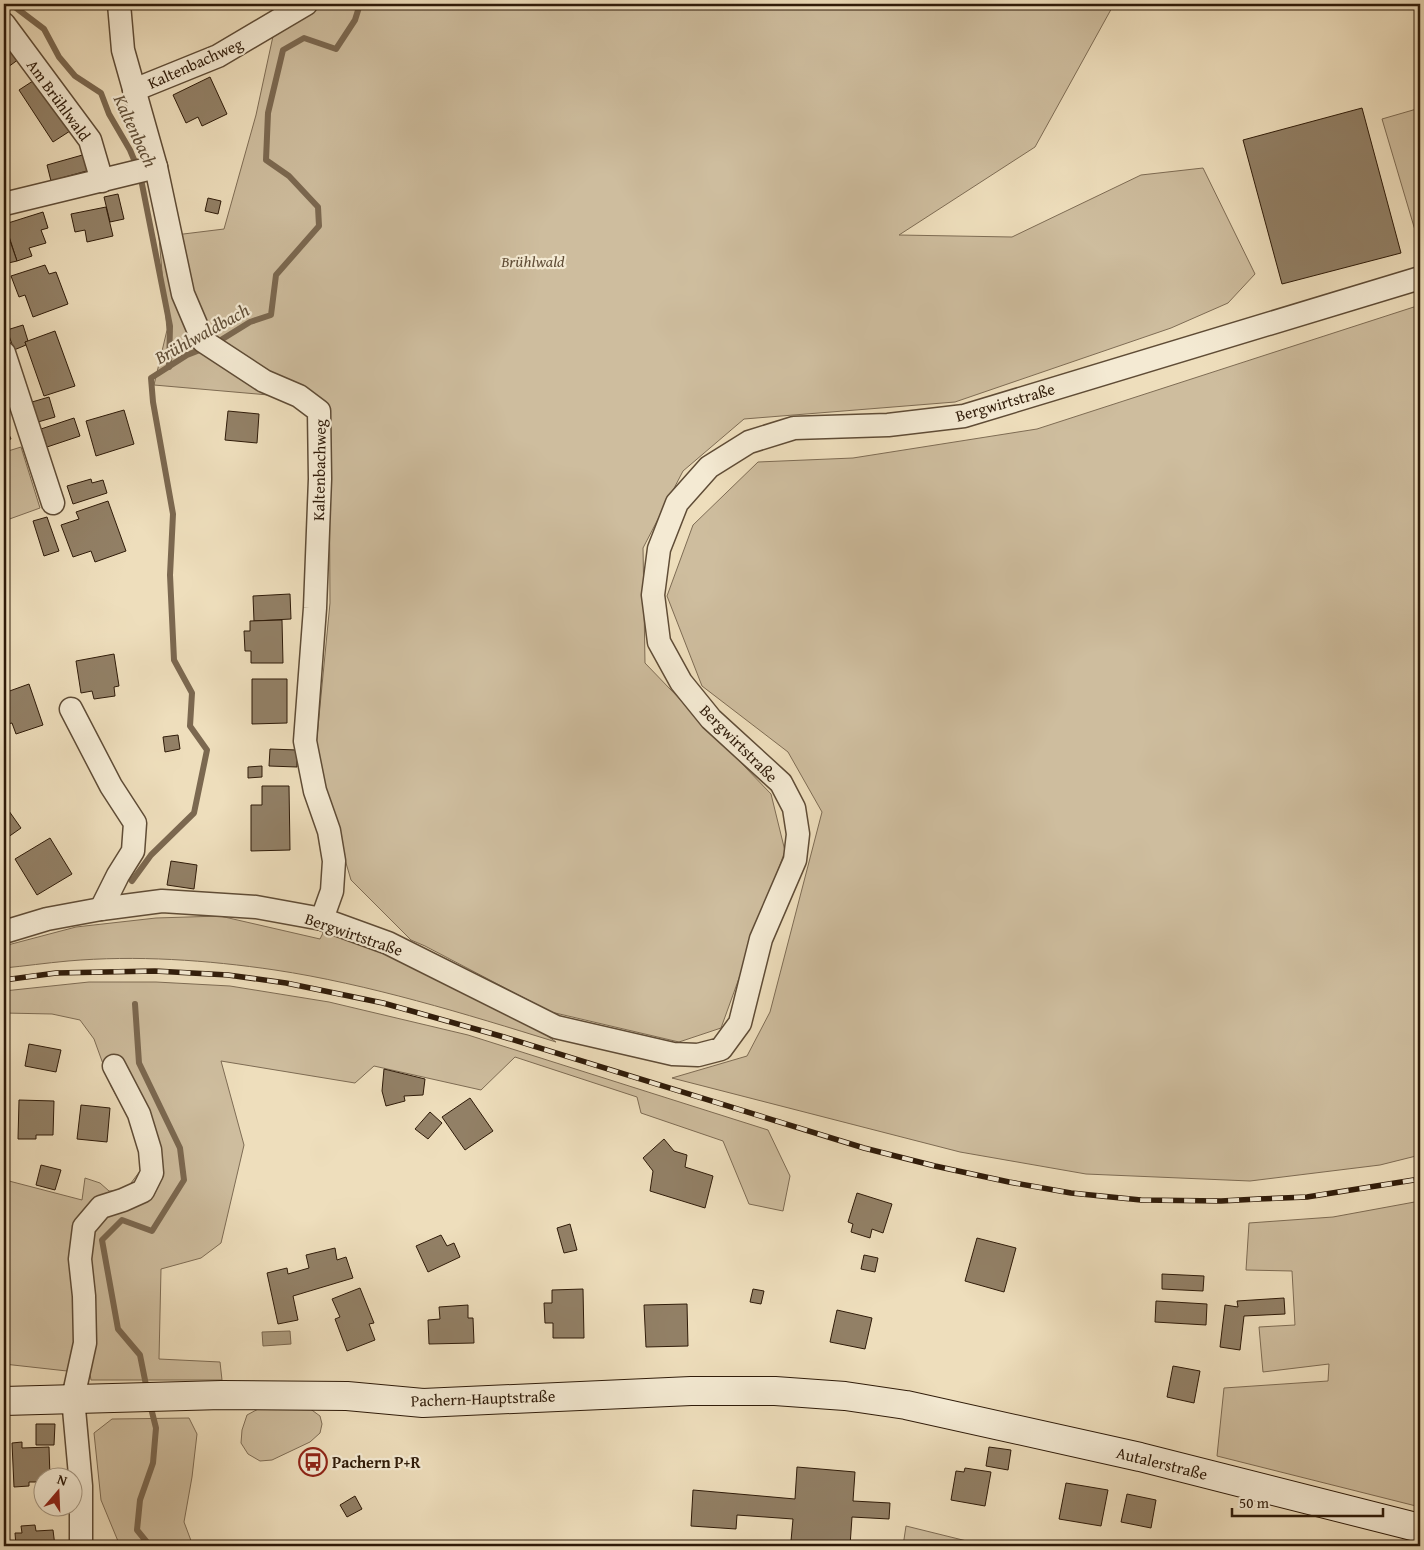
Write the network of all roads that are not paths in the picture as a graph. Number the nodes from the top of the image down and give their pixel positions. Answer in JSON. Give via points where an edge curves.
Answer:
{"nodes":[{"id":1,"x":119,"y":4,"type":"edge"},
{"id":2,"x":306,"y":4,"type":"edge"},
{"id":3,"x":4,"y":24,"type":"edge"},
{"id":4,"x":134,"y":90,"type":"junction"},
{"id":5,"x":156,"y":168,"type":"junction"},
{"id":6,"x":102,"y":181,"type":"junction"},
{"id":7,"x":4,"y":204,"type":"edge"},
{"id":8,"x":1420,"y":278,"type":"edge"},
{"id":9,"x":4,"y":353,"type":"edge"},
{"id":10,"x":53,"y":502,"type":"dead end"},
{"id":11,"x":71,"y":709,"type":"dead end"},
{"id":12,"x":101,"y":909,"type":"junction"},
{"id":13,"x":322,"y":919,"type":"junction"},
{"id":14,"x":4,"y":932,"type":"edge"},
{"id":15,"x":114,"y":1066,"type":"dead end"},
{"id":16,"x":73,"y":1398,"type":"junction"},
{"id":17,"x":4,"y":1401,"type":"edge"},
{"id":18,"x":903,"y":1405,"type":"joint"},
{"id":19,"x":1420,"y":1528,"type":"edge"},
{"id":20,"x":81,"y":1546,"type":"edge"}],
"edges":[{"from":1,"to":4,"type":"street","name":"Kaltenbachweg","via":[[123,50]]},
{"from":2,"to":4,"type":"street","name":"Kaltenbachweg","via":[[218,56]]},
{"from":3,"to":6,"type":"street","name":"Am Brühlwald","via":[[90,140]]},
{"from":4,"to":5,"type":"street","name":"Kaltenbachweg"},
{"from":5,"to":6,"type":"street"},
{"from":5,"to":13,"type":"street","name":"Kaltenbachweg","via":[[183,294],[204,341],[264,381],[299,396],[319,411],[315,608],[305,741],[334,860],[332,891]]},
{"from":6,"to":7,"type":"street"},
{"from":8,"to":13,"type":"street","name":"Bergwirtstraße","via":[[964,416],[888,425],[794,428],[748,442],[709,467],[677,503],[658,549],[653,595],[659,642],[681,682],[711,719],[780,783],[794,808],[798,834],[795,860],[762,940],[740,1023],[721,1049],[698,1055],[673,1054],[556,1027],[388,943]]},
{"from":9,"to":10,"type":"street"},
{"from":11,"to":12,"type":"street","via":[[111,786],[135,823],[133,851]]},
{"from":12,"to":13,"type":"street","name":"Bergwirtstraße","via":[[162,901],[256,907]]},
{"from":12,"to":14,"type":"street","name":"Bergwirtstraße"},
{"from":15,"to":16,"type":"street","via":[[139,1114],[150,1150],[152,1173],[143,1191],[101,1207],[84,1227],[80,1259],[85,1343]]},
{"from":16,"to":17,"type":"main road","name":"Pachern-Hauptstraße"},
{"from":16,"to":18,"type":"main road","name":"Pachern-Hauptstraße","via":[[347,1396],[423,1403],[691,1391],[775,1391],[846,1396]]},
{"from":16,"to":20,"type":"street","via":[[81,1486]]},
{"from":18,"to":19,"type":"main road","name":"Autalerstraße","via":[[1140,1457]]}]}
